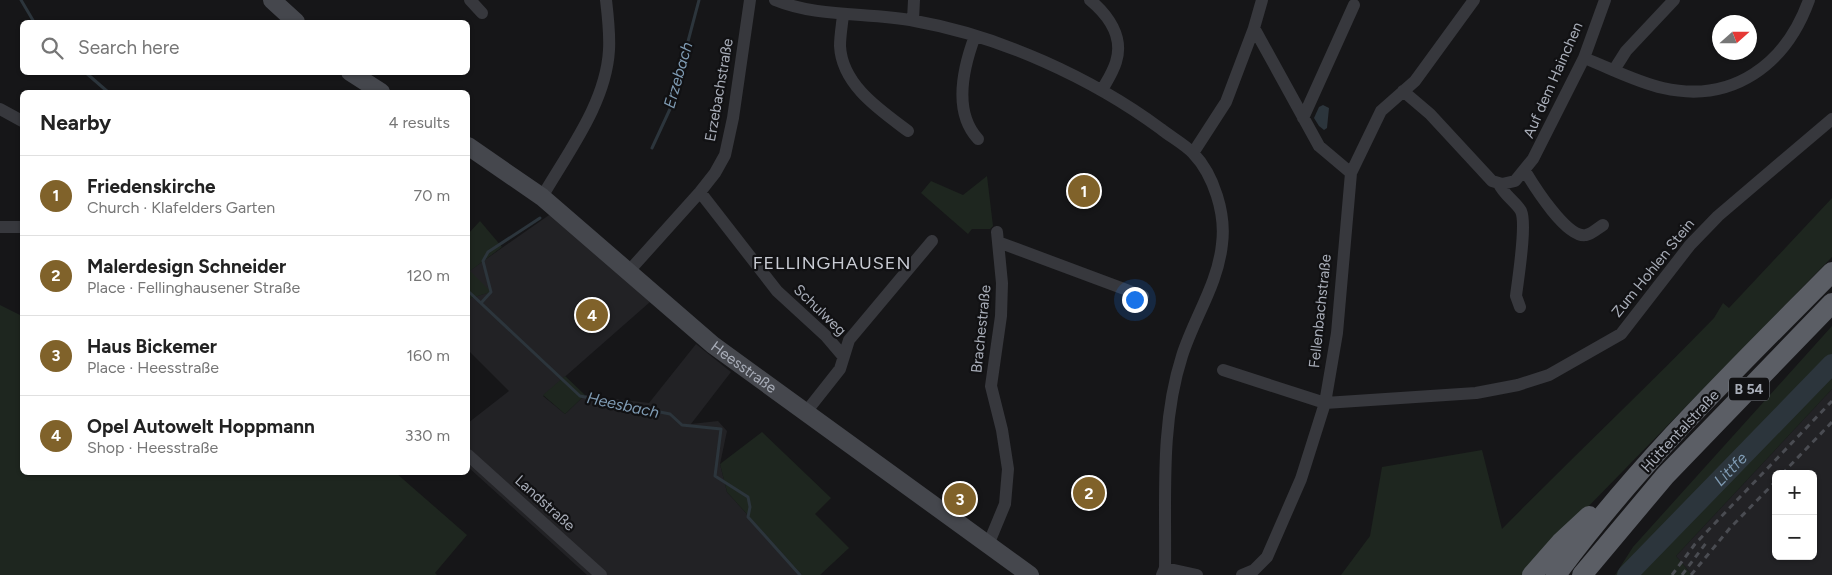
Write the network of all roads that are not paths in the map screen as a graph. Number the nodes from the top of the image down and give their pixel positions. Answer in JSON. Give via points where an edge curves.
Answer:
{"nodes":[{"id":1,"x":272,"y":0,"type":"edge"},
{"id":2,"x":470,"y":0,"type":"edge"},
{"id":3,"x":606,"y":0,"type":"edge"},
{"id":4,"x":750,"y":0,"type":"edge"},
{"id":5,"x":775,"y":0,"type":"edge"},
{"id":6,"x":914,"y":0,"type":"edge"},
{"id":7,"x":1090,"y":0,"type":"edge"},
{"id":8,"x":1262,"y":0,"type":"edge"},
{"id":9,"x":1474,"y":0,"type":"edge"},
{"id":10,"x":1605,"y":0,"type":"edge"},
{"id":11,"x":1674,"y":0,"type":"edge"},
{"id":12,"x":1809,"y":0,"type":"edge"},
{"id":13,"x":1354,"y":5,"type":"dead end"},
{"id":14,"x":482,"y":13,"type":"dead end"},
{"id":15,"x":843,"y":15,"type":"junction"},
{"id":16,"x":294,"y":20,"type":"edge"},
{"id":17,"x":913,"y":20,"type":"junction"},
{"id":18,"x":1254,"y":28,"type":"junction"},
{"id":19,"x":975,"y":36,"type":"junction"},
{"id":20,"x":1584,"y":58,"type":"junction"},
{"id":21,"x":1614,"y":70,"type":"junction"},
{"id":22,"x":355,"y":75,"type":"edge"},
{"id":23,"x":379,"y":90,"type":"edge"},
{"id":24,"x":1102,"y":90,"type":"junction"},
{"id":25,"x":1403,"y":91,"type":"junction"},
{"id":26,"x":0,"y":109,"type":"edge"},
{"id":27,"x":1303,"y":118,"type":"junction"},
{"id":28,"x":1832,"y":119,"type":"edge"},
{"id":29,"x":20,"y":120,"type":"edge"},
{"id":30,"x":908,"y":131,"type":"dead end"},
{"id":31,"x":978,"y":140,"type":"dead end"},
{"id":32,"x":470,"y":147,"type":"edge"},
{"id":33,"x":1193,"y":153,"type":"junction"},
{"id":34,"x":1525,"y":171,"type":"junction"},
{"id":35,"x":1351,"y":173,"type":"junction"},
{"id":36,"x":1499,"y":184,"type":"junction"},
{"id":37,"x":700,"y":192,"type":"junction"},
{"id":38,"x":542,"y":197,"type":"junction"},
{"id":39,"x":1603,"y":224,"type":"dead end"},
{"id":40,"x":0,"y":227,"type":"edge"},
{"id":41,"x":20,"y":227,"type":"edge"},
{"id":42,"x":932,"y":242,"type":"dead end"},
{"id":43,"x":628,"y":271,"type":"junction"},
{"id":44,"x":1832,"y":272,"type":"edge"},
{"id":45,"x":1143,"y":296,"type":"dead end"},
{"id":46,"x":1832,"y":303,"type":"edge"},
{"id":47,"x":1520,"y":307,"type":"dead end"},
{"id":48,"x":843,"y":356,"type":"junction"},
{"id":49,"x":1223,"y":370,"type":"dead end"},
{"id":50,"x":1325,"y":403,"type":"junction"},
{"id":51,"x":806,"y":412,"type":"junction"},
{"id":52,"x":1667,"y":442,"type":"junction"},
{"id":53,"x":470,"y":458,"type":"edge"},
{"id":54,"x":1665,"y":476,"type":"junction"},
{"id":55,"x":988,"y":544,"type":"junction"},
{"id":56,"x":1163,"y":572,"type":"edge"},
{"id":57,"x":1251,"y":573,"type":"edge"},
{"id":58,"x":601,"y":575,"type":"edge"},
{"id":59,"x":1030,"y":575,"type":"edge"},
{"id":60,"x":1197,"y":575,"type":"edge"},
{"id":61,"x":1532,"y":575,"type":"edge"},
{"id":62,"x":1556,"y":575,"type":"edge"},
{"id":63,"x":1582,"y":575,"type":"edge"},
{"id":64,"x":1600,"y":575,"type":"edge"}],
"edges":[{"from":1,"to":16,"type":"main road"},
{"from":2,"to":14,"type":"street"},
{"from":3,"to":38,"type":"street","via":[[609,52],[599,95]]},
{"from":4,"to":37,"type":"street","name":"Erzebachstraße","via":[[725,155]]},
{"from":5,"to":15,"type":"street"},
{"from":6,"to":17,"type":"street"},
{"from":7,"to":24,"type":"street","via":[[1108,17],[1116,38],[1116,61]]},
{"from":8,"to":18,"type":"street"},
{"from":9,"to":25,"type":"street","via":[[1415,81]]},
{"from":10,"to":20,"type":"street","name":"Auf dem Hainchen"},
{"from":11,"to":21,"type":"street","via":[[1626,51]]},
{"from":12,"to":21,"type":"street","via":[[1779,55],[1734,85],[1686,91],[1663,88]]},
{"from":13,"to":27,"type":"street"},
{"from":15,"to":17,"type":"street"},
{"from":15,"to":30,"type":"street","via":[[840,46],[850,76],[878,109]]},
{"from":17,"to":19,"type":"street"},
{"from":18,"to":27,"type":"street"},
{"from":18,"to":33,"type":"street","via":[[1226,102]]},
{"from":19,"to":24,"type":"street"},
{"from":19,"to":31,"type":"street","via":[[965,62],[963,101],[967,122]]},
{"from":20,"to":21,"type":"street"},
{"from":20,"to":34,"type":"street","name":"Auf dem Hainchen","via":[[1546,138]]},
{"from":22,"to":23,"type":"main road"},
{"from":24,"to":33,"type":"street"},
{"from":25,"to":35,"type":"street","via":[[1381,111]]},
{"from":25,"to":36,"type":"street","via":[[1430,114],[1492,181]]},
{"from":26,"to":29,"type":"street"},
{"from":27,"to":35,"type":"street","via":[[1320,146]]},
{"from":28,"to":50,"type":"street","name":"Zum Hohlen Stein","via":[[1707,227],[1621,334],[1558,371],[1518,385],[1476,393]]},
{"from":32,"to":38,"type":"main road","name":"Heesstraße"},
{"from":33,"to":56,"type":"street","via":[[1218,199],[1223,242],[1219,263],[1182,356],[1168,425]]},
{"from":34,"to":36,"type":"street","name":"Auf dem Hainchen","via":[[1515,181]]},
{"from":34,"to":39,"type":"street","via":[[1544,201],[1571,230],[1587,235]]},
{"from":35,"to":50,"type":"street","name":"Fellenbachstraße","via":[[1337,334]]},
{"from":36,"to":47,"type":"street","via":[[1521,211],[1523,226],[1516,296]]},
{"from":37,"to":43,"type":"street","name":"Erzebachstraße"},
{"from":37,"to":48,"type":"street","name":"Schulweg","via":[[777,291]]},
{"from":38,"to":43,"type":"main road","name":"Heesstraße"},
{"from":40,"to":41,"type":"street"},
{"from":42,"to":48,"type":"street","via":[[849,340]]},
{"from":43,"to":51,"type":"main road","name":"Heesstraße","via":[[714,345]]},
{"from":44,"to":52,"type":"highway","name":"Hüttentalstraße","number":"B 54"},
{"from":45,"to":55,"type":"street","name":"Brachestraße","via":[[998,237],[1001,316],[991,386],[1008,469],[1005,504]]},
{"from":46,"to":54,"type":"highway","name":"Hüttentalstraße","number":"B 54"},
{"from":48,"to":51,"type":"street","via":[[840,369]]},
{"from":49,"to":50,"type":"street"},
{"from":50,"to":57,"type":"street","name":"Fellenbachstraße","via":[[1301,478],[1267,557]]},
{"from":51,"to":55,"type":"main road","name":"Heesstraße"},
{"from":52,"to":61,"type":"highway","via":[[1561,542]]},
{"from":52,"to":62,"type":"highway","name":"Hüttentalstraße","number":"B 54"},
{"from":53,"to":58,"type":"street","name":"Landstraße"},
{"from":54,"to":63,"type":"highway","name":"Hüttentalstraße","number":"B 54"},
{"from":54,"to":64,"type":"highway"},
{"from":55,"to":59,"type":"main road","name":"Heesstraße"},
{"from":56,"to":60,"type":"street"}]}
